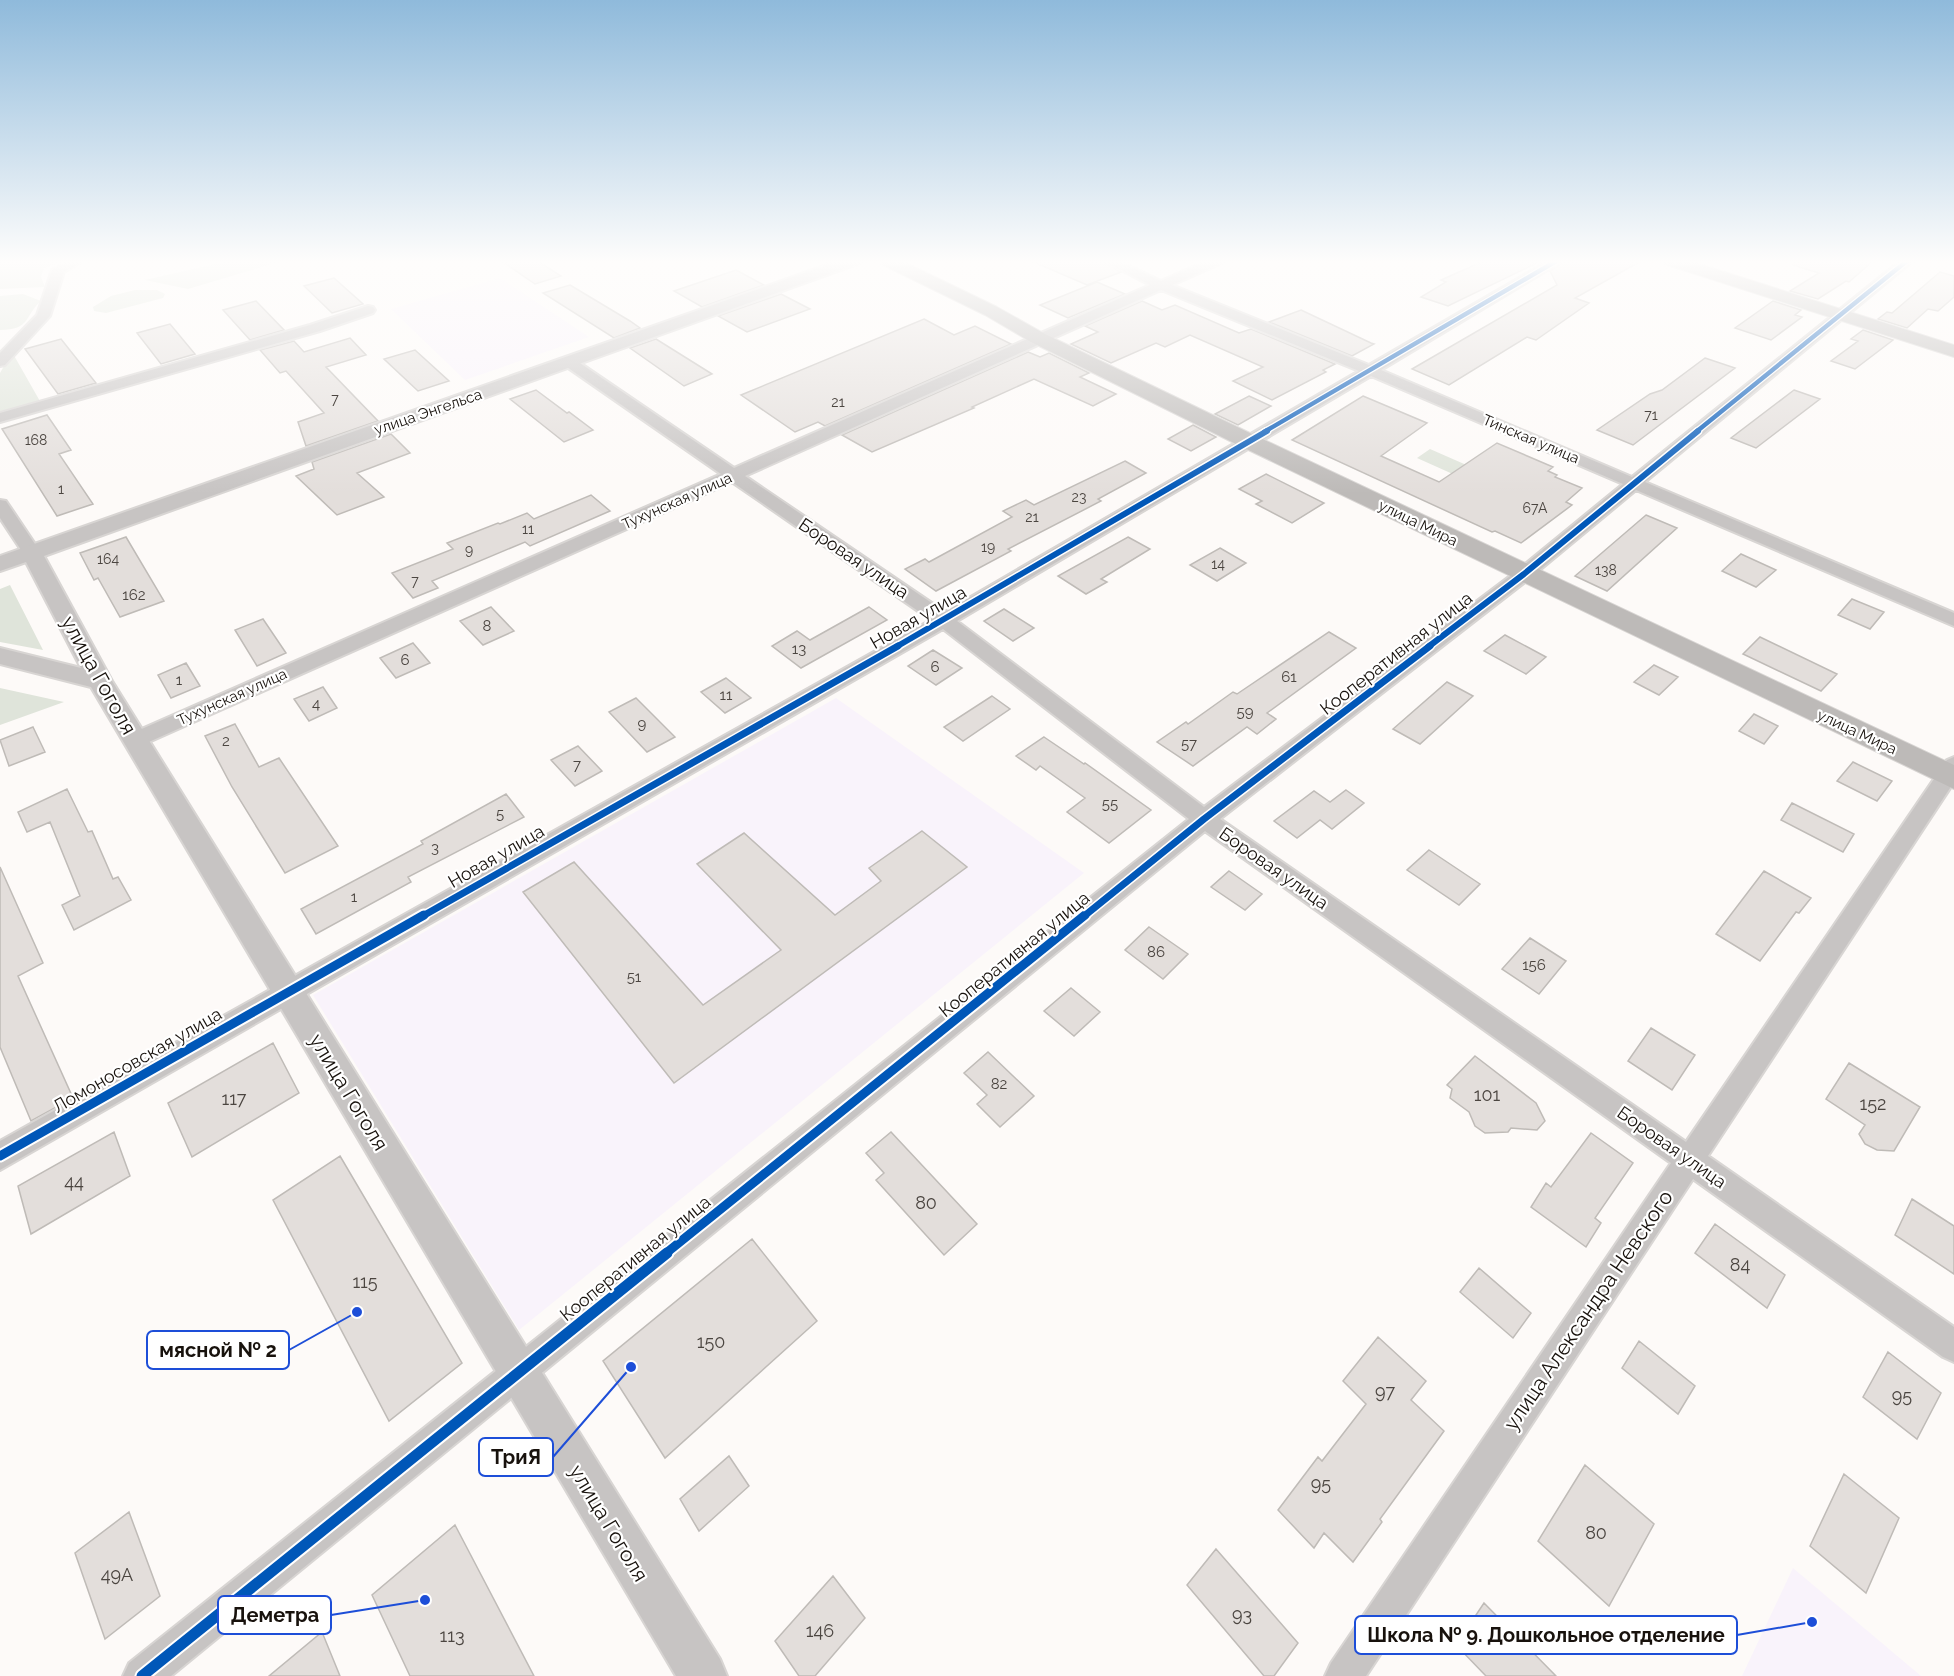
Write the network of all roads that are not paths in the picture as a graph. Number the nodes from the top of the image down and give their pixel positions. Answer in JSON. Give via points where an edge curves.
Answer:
{"nodes":[{"id":1,"x":21,"y":338,"type":"edge"},
{"id":2,"x":279,"y":338,"type":"edge"},
{"id":3,"x":636,"y":338,"type":"edge"},
{"id":4,"x":1038,"y":338,"type":"joint"},
{"id":5,"x":1291,"y":338,"type":"edge"},
{"id":6,"x":1421,"y":338,"type":"edge"},
{"id":7,"x":1810,"y":338,"type":"edge"},
{"id":8,"x":1913,"y":338,"type":"edge"},
{"id":9,"x":1954,"y":351,"type":"edge"},
{"id":10,"x":0,"y":362,"type":"edge"},
{"id":11,"x":569,"y":362,"type":"junction"},
{"id":12,"x":1367,"y":369,"type":"junction"},
{"id":13,"x":0,"y":418,"type":"edge"},
{"id":14,"x":1248,"y":441,"type":"junction"},
{"id":15,"x":733,"y":476,"type":"junction"},
{"id":16,"x":1635,"y":483,"type":"junction"},
{"id":17,"x":0,"y":505,"type":"edge"},
{"id":18,"x":32,"y":554,"type":"junction"},
{"id":19,"x":0,"y":564,"type":"edge"},
{"id":20,"x":1524,"y":574,"type":"junction"},
{"id":21,"x":944,"y":620,"type":"junction"},
{"id":22,"x":1954,"y":620,"type":"edge"},
{"id":23,"x":0,"y":656,"type":"edge"},
{"id":24,"x":100,"y":681,"type":"junction"},
{"id":25,"x":135,"y":740,"type":"junction"},
{"id":26,"x":1952,"y":773,"type":"edge"},
{"id":27,"x":1204,"y":819,"type":"junction"},
{"id":28,"x":289,"y":991,"type":"junction"},
{"id":29,"x":0,"y":1156,"type":"edge"},
{"id":30,"x":1689,"y":1158,"type":"junction"},
{"id":31,"x":1954,"y":1346,"type":"edge"},
{"id":32,"x":517,"y":1372,"type":"junction"},
{"id":33,"x":142,"y":1676,"type":"edge"},
{"id":34,"x":703,"y":1676,"type":"edge"},
{"id":35,"x":1344,"y":1676,"type":"edge"}],
"edges":[{"from":1,"to":10,"type":"street"},
{"from":2,"to":13,"type":"street"},
{"from":3,"to":11,"type":"street","name":"улица Энгельса"},
{"from":4,"to":14,"type":"main road","name":"улица Мира"},
{"from":4,"to":15,"type":"street","name":"Тухунская улица"},
{"from":5,"to":12,"type":"street","name":"Тинская улица"},
{"from":6,"to":12,"type":"street","name":"Новая улица"},
{"from":7,"to":16,"type":"street","name":"Кооперативная улица"},
{"from":8,"to":9,"type":"main road"},
{"from":11,"to":15,"type":"street","name":"Боровая улица"},
{"from":11,"to":18,"type":"street","name":"улица Энгельса"},
{"from":12,"to":14,"type":"street","name":"Новая улица"},
{"from":12,"to":16,"type":"street","name":"Тинская улица"},
{"from":14,"to":20,"type":"main road","name":"улица Мира"},
{"from":14,"to":21,"type":"street","name":"Новая улица"},
{"from":15,"to":21,"type":"street","name":"Боровая улица"},
{"from":15,"to":25,"type":"street","name":"Тухунская улица"},
{"from":16,"to":20,"type":"street","name":"Кооперативная улица"},
{"from":16,"to":22,"type":"street","name":"Тинская улица"},
{"from":17,"to":18,"type":"street","name":"улица Гоголя"},
{"from":18,"to":19,"type":"street","name":"улица Энгельса"},
{"from":18,"to":24,"type":"street","name":"улица Гоголя"},
{"from":20,"to":26,"type":"main road","name":"улица Мира"},
{"from":20,"to":27,"type":"street","name":"Кооперативная улица"},
{"from":21,"to":27,"type":"street","name":"Боровая улица"},
{"from":21,"to":28,"type":"street","name":"Новая улица"},
{"from":23,"to":24,"type":"street"},
{"from":24,"to":25,"type":"street","name":"улица Гоголя"},
{"from":25,"to":28,"type":"street","name":"улица Гоголя"},
{"from":26,"to":30,"type":"street","name":"улица Александра Невского"},
{"from":27,"to":30,"type":"street","name":"Боровая улица"},
{"from":27,"to":32,"type":"street","name":"Кооперативная улица"},
{"from":28,"to":29,"type":"street","name":"Ломоносовская улица"},
{"from":28,"to":32,"type":"street","name":"улица Гоголя"},
{"from":30,"to":31,"type":"street","name":"Боровая улица"},
{"from":30,"to":35,"type":"street","name":"улица Александра Невского"},
{"from":32,"to":33,"type":"street","name":"Кооперативная улица"},
{"from":32,"to":34,"type":"street","name":"улица Гоголя"}]}
